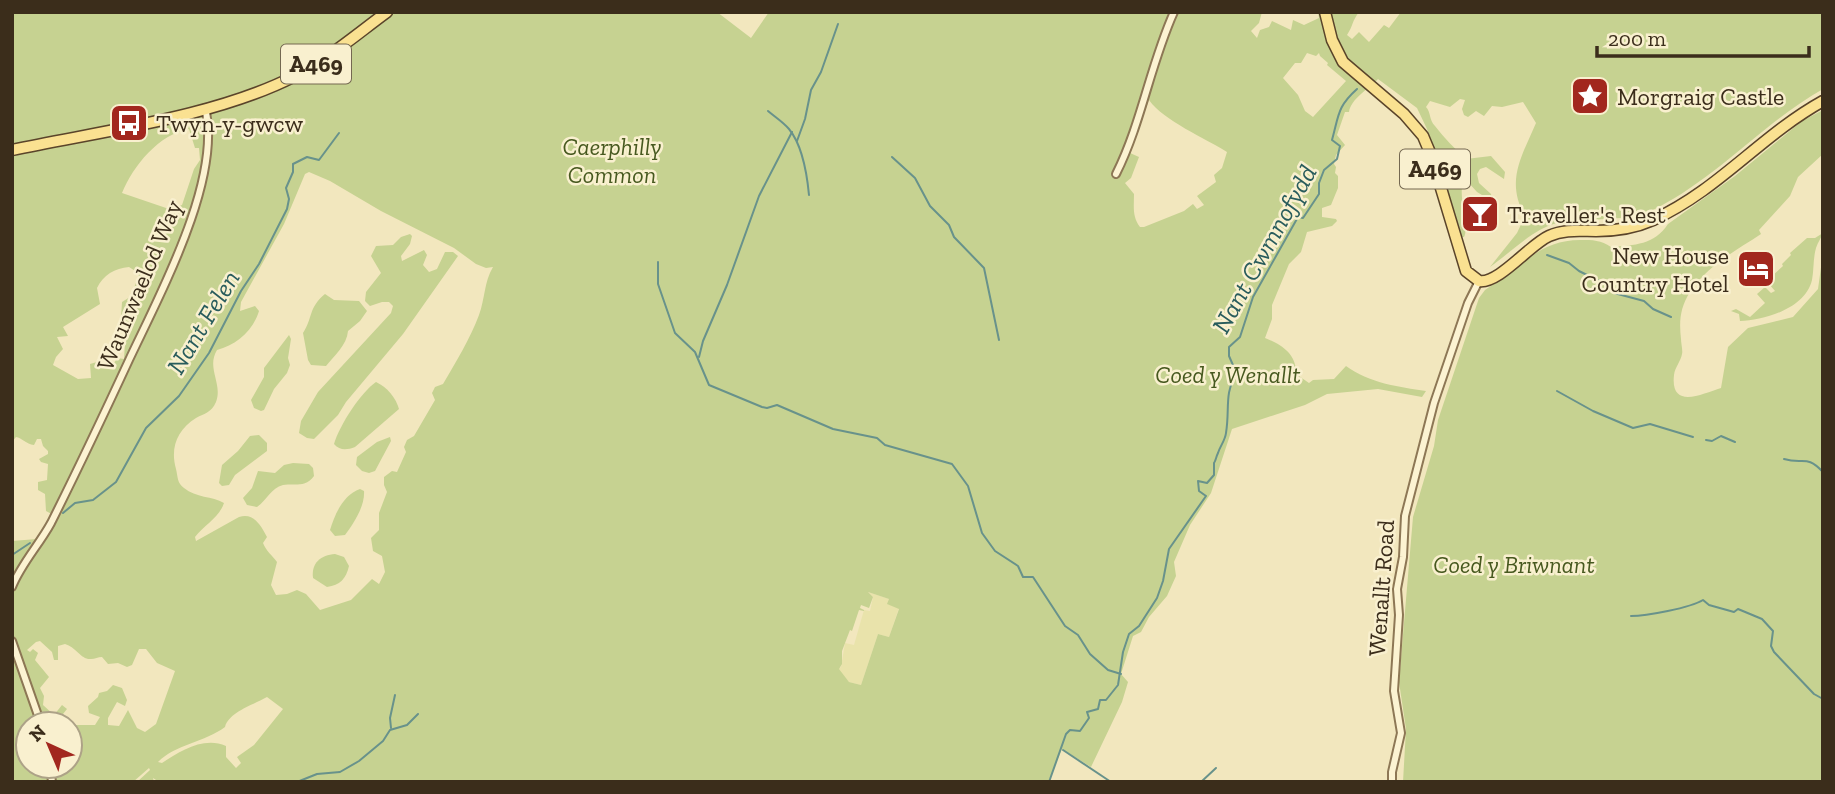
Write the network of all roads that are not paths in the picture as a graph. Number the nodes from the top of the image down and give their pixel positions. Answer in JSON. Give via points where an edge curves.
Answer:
{"nodes":[{"id":1,"x":387,"y":12,"type":"edge"},
{"id":2,"x":1174,"y":12,"type":"edge"},
{"id":3,"x":1325,"y":12,"type":"edge"},
{"id":4,"x":1823,"y":101,"type":"edge"},
{"id":5,"x":205,"y":108,"type":"junction"},
{"id":6,"x":12,"y":150,"type":"edge"},
{"id":7,"x":1116,"y":174,"type":"dead end"},
{"id":8,"x":1479,"y":281,"type":"junction"},
{"id":9,"x":12,"y":587,"type":"edge"},
{"id":10,"x":12,"y":641,"type":"edge"},
{"id":11,"x":36,"y":710,"type":"edge"},
{"id":12,"x":1392,"y":782,"type":"edge"}],
"edges":[{"from":1,"to":5,"type":"main road","number":"A469","via":[[315,65],[273,86]]},
{"from":2,"to":7,"type":"street"},
{"from":3,"to":8,"type":"main road","number":"A469","via":[[1343,62],[1423,136],[1466,271]]},
{"from":4,"to":8,"type":"main road","via":[[1782,128],[1711,187],[1674,209],[1621,229],[1560,231],[1536,243],[1490,279]]},
{"from":5,"to":6,"type":"main road","number":"A469"},
{"from":5,"to":9,"type":"street","name":"Waunwaelod Way","via":[[206,163],[195,207],[51,523]]},
{"from":8,"to":12,"type":"street","name":"Wenallt Road","via":[[1434,403],[1405,516],[1394,691],[1401,733]]},
{"from":10,"to":11,"type":"street"}]}
